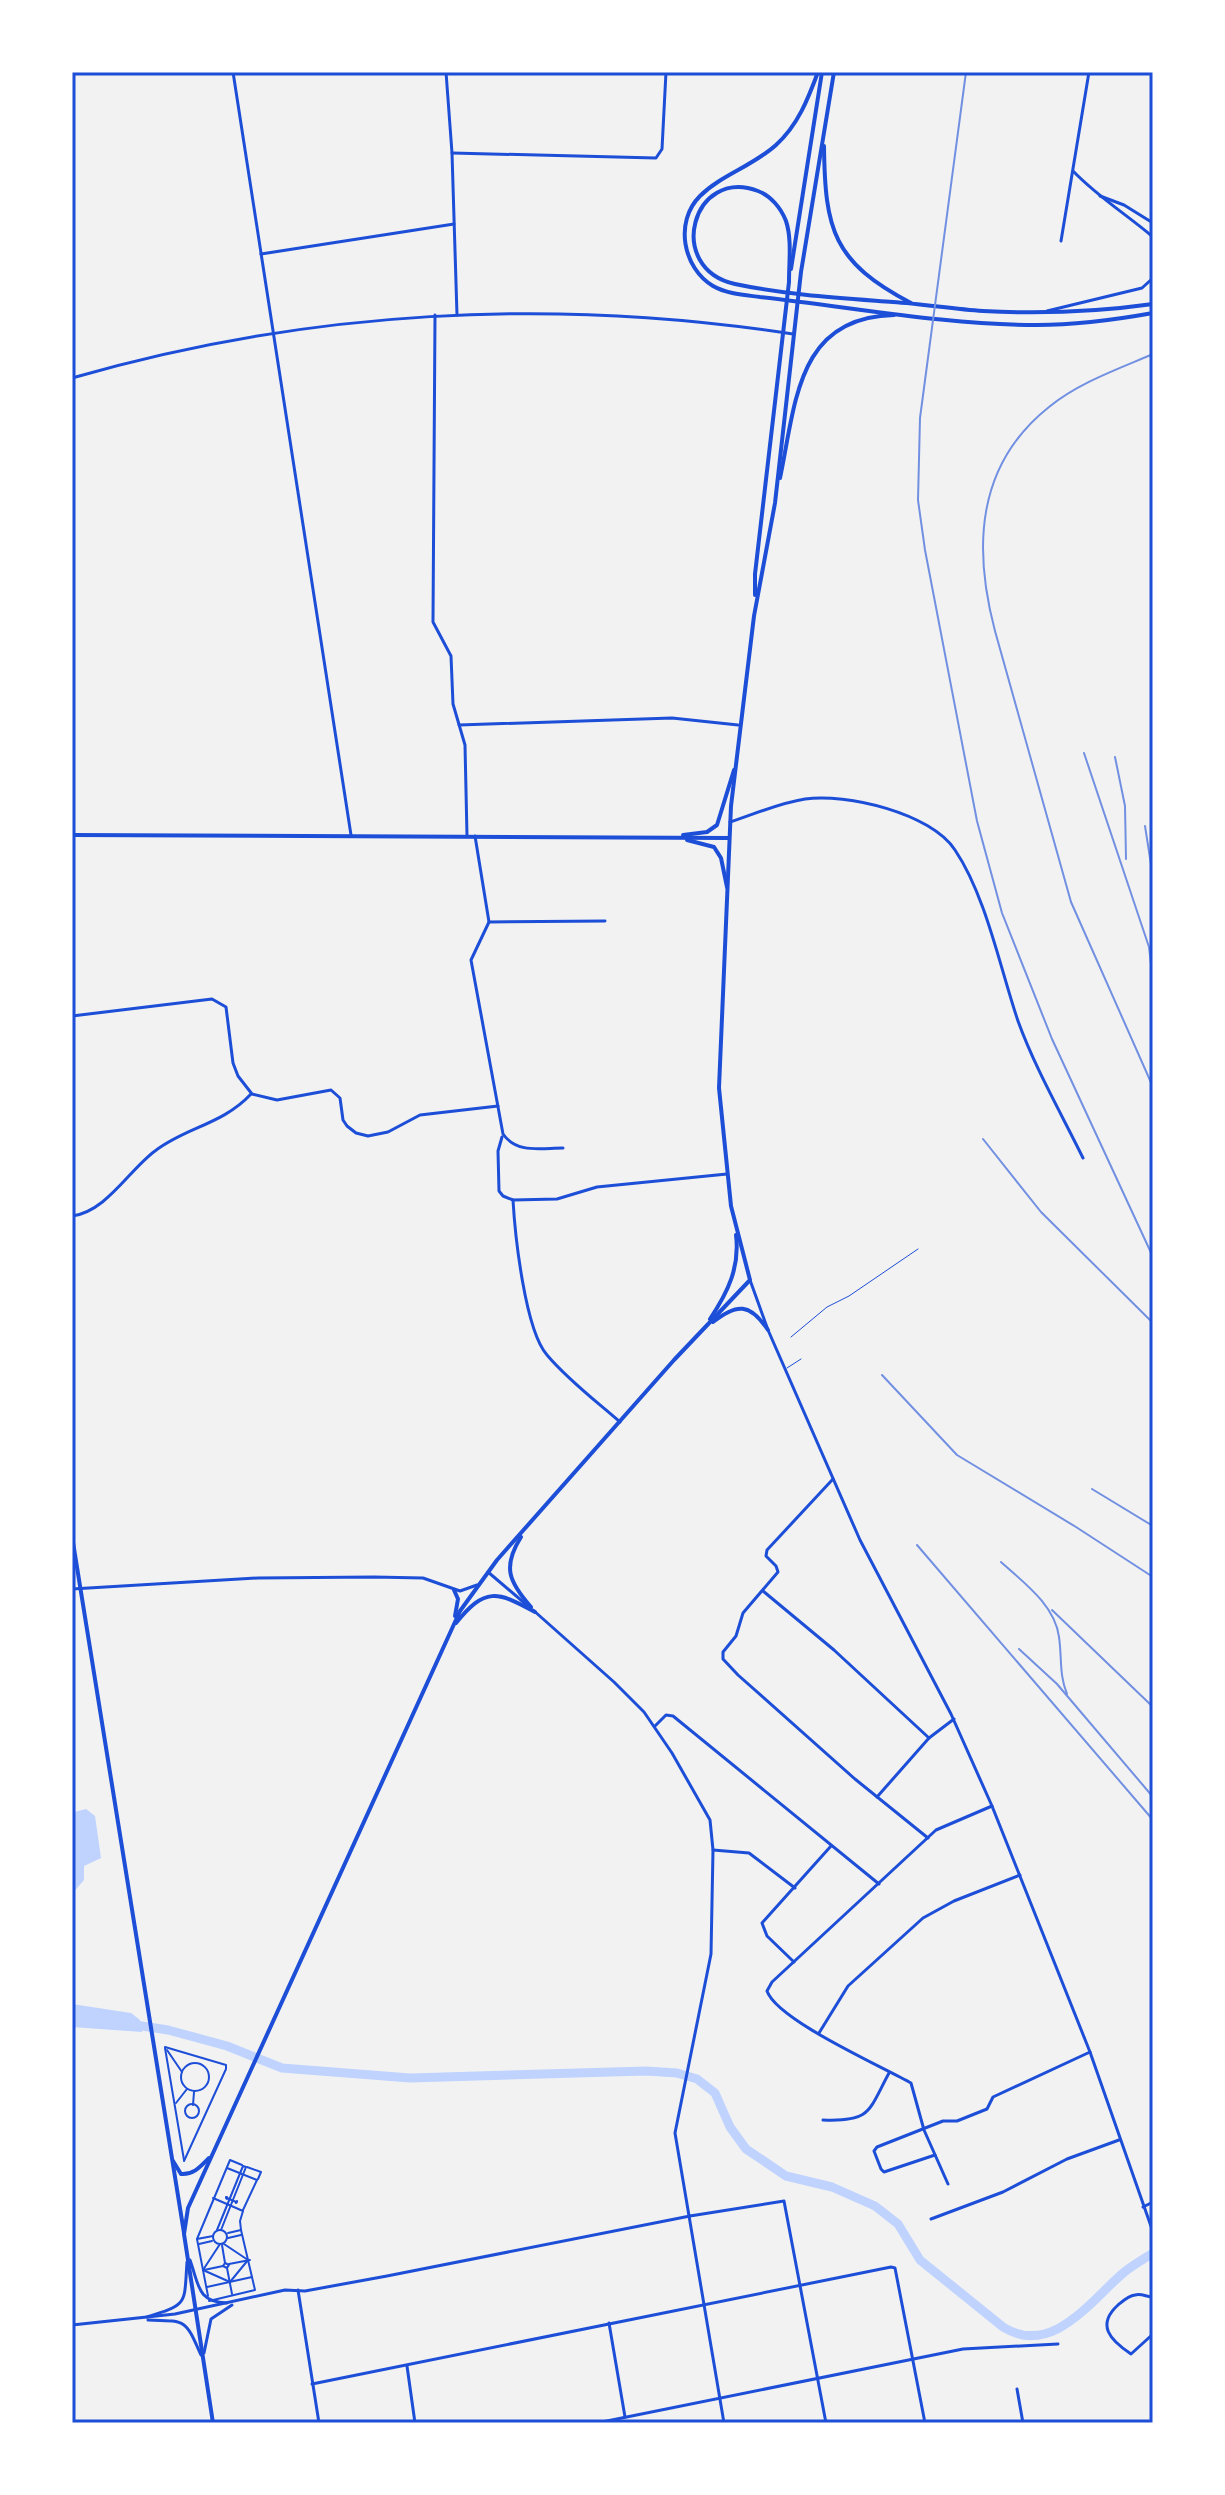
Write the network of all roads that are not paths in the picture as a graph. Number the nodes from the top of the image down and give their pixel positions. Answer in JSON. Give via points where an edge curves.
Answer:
{"nodes":[{"id":1,"x":233,"y":72,"type":"edge"},
{"id":2,"x":446,"y":72,"type":"edge"},
{"id":3,"x":666,"y":72,"type":"edge"},
{"id":4,"x":820,"y":72,"type":"edge"},
{"id":5,"x":834,"y":72,"type":"edge"},
{"id":6,"x":1089,"y":72,"type":"edge"},
{"id":7,"x":824,"y":135,"type":"junction"},
{"id":8,"x":452,"y":153,"type":"junction"},
{"id":9,"x":1072,"y":171,"type":"junction"},
{"id":10,"x":1096,"y":195,"type":"junction"},
{"id":11,"x":1153,"y":223,"type":"edge"},
{"id":12,"x":454,"y":224,"type":"junction"},
{"id":13,"x":1153,"y":237,"type":"edge"},
{"id":14,"x":1061,"y":241,"type":"dead end"},
{"id":15,"x":261,"y":254,"type":"junction"},
{"id":16,"x":1153,"y":278,"type":"edge"},
{"id":17,"x":789,"y":281,"type":"junction"},
{"id":18,"x":913,"y":304,"type":"junction"},
{"id":19,"x":1153,"y":304,"type":"edge"},
{"id":20,"x":1037,"y":313,"type":"junction"},
{"id":21,"x":1153,"y":313,"type":"edge"},
{"id":22,"x":435,"y":315,"type":"junction"},
{"id":23,"x":457,"y":315,"type":"junction"},
{"id":24,"x":910,"y":315,"type":"junction"},
{"id":25,"x":273,"y":332,"type":"junction"},
{"id":26,"x":781,"y":332,"type":"junction"},
{"id":27,"x":793,"y":334,"type":"junction"},
{"id":28,"x":72,"y":378,"type":"edge"},
{"id":29,"x":775,"y":503,"type":"junction"},
{"id":30,"x":758,"y":582,"type":"junction"},
{"id":31,"x":458,"y":725,"type":"junction"},
{"id":32,"x":738,"y":725,"type":"junction"},
{"id":33,"x":734,"y":767,"type":"junction"},
{"id":34,"x":730,"y":822,"type":"junction"},
{"id":35,"x":72,"y":835,"type":"edge"},
{"id":36,"x":351,"y":835,"type":"junction"},
{"id":37,"x":467,"y":836,"type":"junction"},
{"id":38,"x":475,"y":836,"type":"junction"},
{"id":39,"x":668,"y":838,"type":"junction"},
{"id":40,"x":729,"y":838,"type":"junction"},
{"id":41,"x":728,"y":893,"type":"junction"},
{"id":42,"x":605,"y":921,"type":"dead end"},
{"id":43,"x":489,"y":922,"type":"junction"},
{"id":44,"x":72,"y":1016,"type":"edge"},
{"id":45,"x":252,"y":1094,"type":"junction"},
{"id":46,"x":498,"y":1106,"type":"junction"},
{"id":47,"x":503,"y":1134,"type":"junction"},
{"id":48,"x":563,"y":1148,"type":"dead end"},
{"id":49,"x":1083,"y":1158,"type":"dead end"},
{"id":50,"x":727,"y":1174,"type":"junction"},
{"id":51,"x":513,"y":1200,"type":"junction"},
{"id":52,"x":72,"y":1216,"type":"edge"},
{"id":53,"x":734,"y":1217,"type":"junction"},
{"id":54,"x":918,"y":1249,"type":"dead end"},
{"id":55,"x":750,"y":1280,"type":"junction"},
{"id":56,"x":768,"y":1330,"type":"junction"},
{"id":57,"x":701,"y":1331,"type":"junction"},
{"id":58,"x":791,"y":1337,"type":"dead end"},
{"id":59,"x":801,"y":1359,"type":"dead end"},
{"id":60,"x":785,"y":1369,"type":"junction"},
{"id":61,"x":620,"y":1422,"type":"junction"},
{"id":62,"x":833,"y":1479,"type":"junction"},
{"id":63,"x":527,"y":1527,"type":"junction"},
{"id":64,"x":72,"y":1536,"type":"edge"},
{"id":65,"x":75,"y":1566,"type":"edge"},
{"id":66,"x":488,"y":1572,"type":"junction"},
{"id":67,"x":480,"y":1583,"type":"junction"},
{"id":68,"x":81,"y":1587,"type":"junction"},
{"id":69,"x":72,"y":1589,"type":"edge"},
{"id":70,"x":454,"y":1590,"type":"junction"},
{"id":71,"x":762,"y":1590,"type":"junction"},
{"id":72,"x":535,"y":1612,"type":"junction"},
{"id":73,"x":451,"y":1629,"type":"junction"},
{"id":74,"x":954,"y":1719,"type":"junction"},
{"id":75,"x":655,"y":1726,"type":"junction"},
{"id":76,"x":929,"y":1738,"type":"junction"},
{"id":77,"x":877,"y":1797,"type":"junction"},
{"id":78,"x":992,"y":1806,"type":"junction"},
{"id":79,"x":928,"y":1838,"type":"junction"},
{"id":80,"x":831,"y":1846,"type":"junction"},
{"id":81,"x":713,"y":1850,"type":"junction"},
{"id":82,"x":1020,"y":1875,"type":"junction"},
{"id":83,"x":880,"y":1885,"type":"junction"},
{"id":84,"x":795,"y":1888,"type":"junction"},
{"id":85,"x":795,"y":1962,"type":"junction"},
{"id":86,"x":819,"y":2033,"type":"junction"},
{"id":87,"x":165,"y":2047,"type":"junction"},
{"id":88,"x":1090,"y":2052,"type":"junction"},
{"id":89,"x":202,"y":2057,"type":"junction"},
{"id":90,"x":199,"y":2064,"type":"junction"},
{"id":91,"x":890,"y":2071,"type":"junction"},
{"id":92,"x":182,"y":2073,"type":"junction"},
{"id":93,"x":222,"y":2079,"type":"junction"},
{"id":94,"x":182,"y":2080,"type":"junction"},
{"id":95,"x":209,"y":2081,"type":"junction"},
{"id":96,"x":171,"y":2082,"type":"junction"},
{"id":97,"x":187,"y":2088,"type":"junction"},
{"id":98,"x":194,"y":2090,"type":"junction"},
{"id":99,"x":175,"y":2105,"type":"junction"},
{"id":100,"x":193,"y":2105,"type":"junction"},
{"id":101,"x":186,"y":2112,"type":"junction"},
{"id":102,"x":176,"y":2113,"type":"junction"},
{"id":103,"x":823,"y":2120,"type":"dead end"},
{"id":104,"x":924,"y":2130,"type":"junction"},
{"id":105,"x":1120,"y":2140,"type":"junction"},
{"id":106,"x":935,"y":2155,"type":"junction"},
{"id":107,"x":171,"y":2156,"type":"junction"},
{"id":108,"x":209,"y":2158,"type":"junction"},
{"id":109,"x":244,"y":2166,"type":"junction"},
{"id":110,"x":226,"y":2168,"type":"junction"},
{"id":111,"x":242,"y":2174,"type":"junction"},
{"id":112,"x":257,"y":2180,"type":"junction"},
{"id":113,"x":948,"y":2184,"type":"dead end"},
{"id":114,"x":213,"y":2198,"type":"junction"},
{"id":115,"x":230,"y":2202,"type":"junction"},
{"id":116,"x":1153,"y":2202,"type":"edge"},
{"id":117,"x":1143,"y":2207,"type":"junction"},
{"id":118,"x":243,"y":2211,"type":"junction"},
{"id":119,"x":690,"y":2216,"type":"junction"},
{"id":120,"x":931,"y":2219,"type":"dead end"},
{"id":121,"x":220,"y":2228,"type":"junction"},
{"id":122,"x":241,"y":2232,"type":"junction"},
{"id":123,"x":1153,"y":2232,"type":"edge"},
{"id":124,"x":227,"y":2233,"type":"junction"},
{"id":125,"x":184,"y":2234,"type":"junction"},
{"id":126,"x":234,"y":2234,"type":"junction"},
{"id":127,"x":213,"y":2236,"type":"junction"},
{"id":128,"x":204,"y":2238,"type":"junction"},
{"id":129,"x":228,"y":2238,"type":"junction"},
{"id":130,"x":197,"y":2239,"type":"junction"},
{"id":131,"x":214,"y":2241,"type":"junction"},
{"id":132,"x":205,"y":2243,"type":"junction"},
{"id":133,"x":198,"y":2244,"type":"junction"},
{"id":134,"x":222,"y":2244,"type":"junction"},
{"id":135,"x":187,"y":2254,"type":"junction"},
{"id":136,"x":249,"y":2260,"type":"junction"},
{"id":137,"x":226,"y":2265,"type":"junction"},
{"id":138,"x":203,"y":2270,"type":"junction"},
{"id":139,"x":252,"y":2277,"type":"junction"},
{"id":140,"x":230,"y":2282,"type":"junction"},
{"id":141,"x":801,"y":2283,"type":"junction"},
{"id":142,"x":206,"y":2287,"type":"junction"},
{"id":143,"x":298,"y":2290,"type":"junction"},
{"id":144,"x":232,"y":2295,"type":"junction"},
{"id":145,"x":1151,"y":2297,"type":"edge"},
{"id":146,"x":208,"y":2299,"type":"junction"},
{"id":147,"x":235,"y":2303,"type":"junction"},
{"id":148,"x":705,"y":2303,"type":"junction"},
{"id":149,"x":1153,"y":2304,"type":"edge"},
{"id":150,"x":196,"y":2311,"type":"junction"},
{"id":151,"x":136,"y":2320,"type":"junction"},
{"id":152,"x":609,"y":2323,"type":"junction"},
{"id":153,"x":72,"y":2325,"type":"edge"},
{"id":154,"x":1153,"y":2334,"type":"edge"},
{"id":155,"x":1058,"y":2344,"type":"dead end"},
{"id":156,"x":203,"y":2358,"type":"junction"},
{"id":157,"x":913,"y":2360,"type":"junction"},
{"id":158,"x":407,"y":2366,"type":"junction"},
{"id":159,"x":819,"y":2379,"type":"junction"},
{"id":160,"x":312,"y":2384,"type":"junction"},
{"id":161,"x":1017,"y":2389,"type":"dead end"},
{"id":162,"x":720,"y":2399,"type":"junction"},
{"id":163,"x":625,"y":2417,"type":"junction"},
{"id":164,"x":213,"y":2423,"type":"edge"},
{"id":165,"x":319,"y":2423,"type":"edge"},
{"id":166,"x":415,"y":2423,"type":"edge"},
{"id":167,"x":597,"y":2423,"type":"edge"},
{"id":168,"x":626,"y":2423,"type":"edge"},
{"id":169,"x":724,"y":2423,"type":"edge"},
{"id":170,"x":826,"y":2423,"type":"edge"},
{"id":171,"x":925,"y":2423,"type":"edge"},
{"id":172,"x":1023,"y":2423,"type":"edge"}],
"edges":[{"from":1,"to":15,"type":"street"},
{"from":2,"to":8,"type":"street"},
{"from":3,"to":8,"type":"street","via":[[662,149],[656,158]]},
{"from":4,"to":17,"type":"main road"},
{"from":4,"to":24,"type":"main road","via":[[787,134],[700,195],[691,207],[684,240],[687,253],[701,276],[726,291]]},
{"from":5,"to":7,"type":"main road"},
{"from":6,"to":9,"type":"street"},
{"from":7,"to":18,"type":"main road","via":[[824,192],[836,238],[863,273]]},
{"from":7,"to":27,"type":"main road"},
{"from":8,"to":12,"type":"street"},
{"from":9,"to":10,"type":"street"},
{"from":9,"to":14,"type":"street"},
{"from":10,"to":11,"type":"street"},
{"from":10,"to":13,"type":"street"},
{"from":12,"to":15,"type":"street"},
{"from":12,"to":23,"type":"street"},
{"from":15,"to":25,"type":"street"},
{"from":16,"to":20,"type":"street","via":[[1142,288]]},
{"from":17,"to":18,"type":"main road","via":[[788,230],[777,204],[766,194],[742,187],[708,199],[693,231],[695,249],[712,275],[762,289]]},
{"from":17,"to":26,"type":"main road"},
{"from":18,"to":20,"type":"main road"},
{"from":19,"to":20,"type":"main road"},
{"from":21,"to":24,"type":"main road","via":[[1050,324]]},
{"from":22,"to":23,"type":"street"},
{"from":22,"to":25,"type":"street"},
{"from":22,"to":31,"type":"street","via":[[433,622],[451,656]]},
{"from":23,"to":26,"type":"street","via":[[619,315]]},
{"from":24,"to":29,"type":"main road","via":[[850,322],[817,349],[799,390]]},
{"from":25,"to":28,"type":"street"},
{"from":25,"to":36,"type":"street"},
{"from":26,"to":27,"type":"street"},
{"from":26,"to":30,"type":"main road"},
{"from":27,"to":29,"type":"main road"},
{"from":29,"to":30,"type":"main road"},
{"from":30,"to":32,"type":"main road"},
{"from":31,"to":32,"type":"street","via":[[672,718]]},
{"from":31,"to":37,"type":"street","via":[[465,745]]},
{"from":32,"to":33,"type":"main road"},
{"from":33,"to":34,"type":"main road"},
{"from":33,"to":39,"type":"main road","via":[[715,828]]},
{"from":34,"to":40,"type":"main road"},
{"from":34,"to":49,"type":"street","via":[[779,804],[823,798],[905,815],[947,840],[968,873],[1019,1023]]},
{"from":35,"to":36,"type":"main road"},
{"from":36,"to":37,"type":"main road"},
{"from":37,"to":38,"type":"main road"},
{"from":38,"to":39,"type":"main road"},
{"from":38,"to":43,"type":"street"},
{"from":39,"to":40,"type":"main road"},
{"from":39,"to":41,"type":"main road","via":[[714,847]]},
{"from":40,"to":41,"type":"main road"},
{"from":41,"to":50,"type":"main road","via":[[718,1057]]},
{"from":42,"to":43,"type":"street"},
{"from":43,"to":46,"type":"street","via":[[471,960]]},
{"from":44,"to":45,"type":"street","via":[[212,999],[226,1007],[233,1063]]},
{"from":45,"to":46,"type":"street","via":[[277,1100],[331,1090],[340,1098],[347,1126],[368,1136],[420,1115]]},
{"from":45,"to":52,"type":"street","via":[[236,1110],[155,1151],[89,1211]]},
{"from":46,"to":47,"type":"street"},
{"from":47,"to":48,"type":"street","via":[[519,1148]]},
{"from":47,"to":51,"type":"street","via":[[499,1191]]},
{"from":50,"to":51,"type":"street","via":[[597,1187],[557,1199]]},
{"from":50,"to":53,"type":"main road"},
{"from":51,"to":61,"type":"street","via":[[530,1317],[540,1344],[570,1379]]},
{"from":53,"to":55,"type":"main road"},
{"from":53,"to":57,"type":"main road","via":[[735,1270]]},
{"from":54,"to":58,"type":"lane","via":[[827,1307]]},
{"from":55,"to":56,"type":"street"},
{"from":55,"to":57,"type":"main road"},
{"from":56,"to":57,"type":"main road","via":[[755,1313],[740,1308]]},
{"from":56,"to":60,"type":"street"},
{"from":57,"to":61,"type":"main road"},
{"from":59,"to":60,"type":"lane"},
{"from":60,"to":62,"type":"street"},
{"from":61,"to":63,"type":"main road"},
{"from":62,"to":71,"type":"street","via":[[765,1552],[778,1570]]},
{"from":62,"to":74,"type":"street"},
{"from":63,"to":66,"type":"main road"},
{"from":63,"to":72,"type":"main road","via":[[513,1551],[509,1572]]},
{"from":64,"to":65,"type":"main road"},
{"from":65,"to":68,"type":"main road"},
{"from":66,"to":67,"type":"main road"},
{"from":66,"to":72,"type":"street"},
{"from":67,"to":70,"type":"street"},
{"from":67,"to":73,"type":"main road"},
{"from":68,"to":69,"type":"street"},
{"from":68,"to":70,"type":"street","via":[[374,1577],[423,1578]]},
{"from":68,"to":107,"type":"main road"},
{"from":70,"to":73,"type":"main road","via":[[458,1603]]},
{"from":71,"to":76,"type":"street"},
{"from":71,"to":77,"type":"street","via":[[723,1652],[726,1663]]},
{"from":72,"to":73,"type":"main road","via":[[507,1597],[489,1596],[473,1603]]},
{"from":72,"to":75,"type":"street"},
{"from":73,"to":108,"type":"main road"},
{"from":74,"to":76,"type":"street"},
{"from":74,"to":78,"type":"street"},
{"from":75,"to":80,"type":"street","via":[[673,1716]]},
{"from":75,"to":81,"type":"street","via":[[707,1812]]},
{"from":76,"to":77,"type":"street"},
{"from":77,"to":79,"type":"street"},
{"from":78,"to":79,"type":"street","via":[[943,1826]]},
{"from":78,"to":82,"type":"street"},
{"from":79,"to":83,"type":"street"},
{"from":80,"to":83,"type":"street"},
{"from":80,"to":84,"type":"street"},
{"from":81,"to":84,"type":"street","via":[[749,1853]]},
{"from":81,"to":119,"type":"street","via":[[711,1954],[676,2140]]},
{"from":82,"to":86,"type":"street","via":[[923,1918],[848,1986]]},
{"from":82,"to":88,"type":"street"},
{"from":83,"to":85,"type":"street"},
{"from":84,"to":85,"type":"street","via":[[762,1923],[767,1936]]},
{"from":85,"to":86,"type":"street","via":[[767,1991],[795,2020]]},
{"from":86,"to":91,"type":"street"},
{"from":87,"to":89,"type":"street"},
{"from":87,"to":92,"type":"street"},
{"from":87,"to":96,"type":"street"},
{"from":88,"to":104,"type":"street","via":[[993,2097],[987,2109]]},
{"from":88,"to":105,"type":"street"},
{"from":89,"to":90,"type":"street"},
{"from":89,"to":93,"type":"street","via":[[226,2065]]},
{"from":90,"to":92,"type":"street"},
{"from":90,"to":95,"type":"street","via":[[207,2069]]},
{"from":91,"to":103,"type":"street","via":[[864,2116]]},
{"from":91,"to":104,"type":"street","via":[[911,2083]]},
{"from":92,"to":94,"type":"street"},
{"from":93,"to":95,"type":"street"},
{"from":93,"to":102,"type":"street","via":[[184,2161]]},
{"from":94,"to":96,"type":"street"},
{"from":94,"to":97,"type":"street"},
{"from":95,"to":98,"type":"street"},
{"from":96,"to":99,"type":"street"},
{"from":97,"to":98,"type":"street"},
{"from":97,"to":99,"type":"street"},
{"from":98,"to":100,"type":"street"},
{"from":99,"to":102,"type":"street"},
{"from":100,"to":101,"type":"street"},
{"from":100,"to":101,"type":"street","via":[[197,2116]]},
{"from":101,"to":102,"type":"street"},
{"from":104,"to":106,"type":"street"},
{"from":104,"to":106,"type":"street","via":[[875,2149],[881,2169]]},
{"from":105,"to":117,"type":"street"},
{"from":105,"to":120,"type":"street"},
{"from":106,"to":113,"type":"street"},
{"from":107,"to":108,"type":"main road","via":[[184,2174]]},
{"from":107,"to":125,"type":"main road"},
{"from":108,"to":125,"type":"main road","via":[[188,2208]]},
{"from":109,"to":110,"type":"street","via":[[230,2160]]},
{"from":109,"to":111,"type":"street"},
{"from":109,"to":112,"type":"street","via":[[261,2172]]},
{"from":110,"to":111,"type":"street"},
{"from":110,"to":114,"type":"street"},
{"from":111,"to":112,"type":"street"},
{"from":111,"to":115,"type":"street"},
{"from":112,"to":118,"type":"street"},
{"from":114,"to":115,"type":"street"},
{"from":114,"to":130,"type":"street"},
{"from":115,"to":118,"type":"street"},
{"from":115,"to":121,"type":"street"},
{"from":116,"to":117,"type":"street"},
{"from":117,"to":123,"type":"street"},
{"from":118,"to":122,"type":"street"},
{"from":119,"to":141,"type":"street","via":[[784,2201]]},
{"from":119,"to":143,"type":"street"},
{"from":119,"to":148,"type":"street"},
{"from":121,"to":124,"type":"street"},
{"from":121,"to":127,"type":"street"},
{"from":122,"to":126,"type":"street"},
{"from":122,"to":136,"type":"street"},
{"from":124,"to":126,"type":"street"},
{"from":124,"to":129,"type":"street"},
{"from":125,"to":135,"type":"main road"},
{"from":126,"to":129,"type":"street"},
{"from":127,"to":128,"type":"street"},
{"from":127,"to":131,"type":"street"},
{"from":128,"to":130,"type":"street"},
{"from":128,"to":132,"type":"street"},
{"from":129,"to":134,"type":"street"},
{"from":130,"to":133,"type":"street"},
{"from":131,"to":132,"type":"street"},
{"from":131,"to":134,"type":"street"},
{"from":132,"to":133,"type":"street"},
{"from":133,"to":138,"type":"street"},
{"from":134,"to":136,"type":"street"},
{"from":134,"to":137,"type":"street"},
{"from":134,"to":138,"type":"street"},
{"from":135,"to":146,"type":"street"},
{"from":135,"to":150,"type":"main road"},
{"from":135,"to":151,"type":"street","via":[[181,2304]]},
{"from":136,"to":137,"type":"street"},
{"from":136,"to":139,"type":"street"},
{"from":136,"to":140,"type":"street"},
{"from":137,"to":138,"type":"street"},
{"from":137,"to":140,"type":"street"},
{"from":138,"to":140,"type":"street"},
{"from":138,"to":142,"type":"street"},
{"from":139,"to":140,"type":"street"},
{"from":139,"to":144,"type":"street","via":[[255,2290]]},
{"from":140,"to":142,"type":"street"},
{"from":140,"to":144,"type":"street"},
{"from":141,"to":148,"type":"street"},
{"from":141,"to":157,"type":"street","via":[[895,2268]]},
{"from":141,"to":159,"type":"street"},
{"from":142,"to":146,"type":"street"},
{"from":143,"to":147,"type":"street"},
{"from":143,"to":160,"type":"street"},
{"from":144,"to":146,"type":"street"},
{"from":145,"to":149,"type":"street"},
{"from":145,"to":154,"type":"street","via":[[1135,2295],[1123,2301],[1106,2324],[1131,2354]]},
{"from":146,"to":147,"type":"street"},
{"from":147,"to":150,"type":"street"},
{"from":147,"to":156,"type":"street","via":[[211,2319]]},
{"from":148,"to":152,"type":"street"},
{"from":148,"to":162,"type":"street"},
{"from":150,"to":151,"type":"street"},
{"from":150,"to":156,"type":"main road"},
{"from":151,"to":153,"type":"street"},
{"from":151,"to":156,"type":"street","via":[[184,2323]]},
{"from":152,"to":158,"type":"street"},
{"from":152,"to":163,"type":"street"},
{"from":155,"to":157,"type":"street","via":[[963,2349]]},
{"from":156,"to":164,"type":"main road"},
{"from":157,"to":159,"type":"street"},
{"from":157,"to":171,"type":"street"},
{"from":158,"to":160,"type":"street"},
{"from":158,"to":166,"type":"street"},
{"from":159,"to":162,"type":"street"},
{"from":159,"to":170,"type":"street"},
{"from":160,"to":165,"type":"street"},
{"from":161,"to":172,"type":"street"},
{"from":162,"to":163,"type":"street"},
{"from":162,"to":169,"type":"street"},
{"from":163,"to":167,"type":"street"},
{"from":163,"to":168,"type":"lane"}]}
